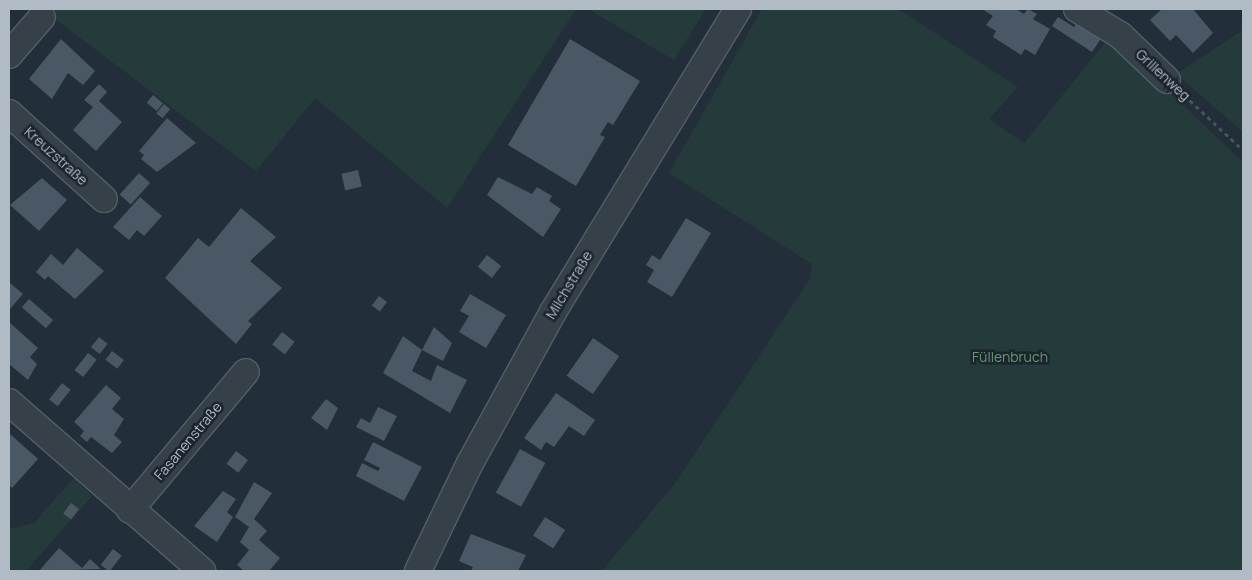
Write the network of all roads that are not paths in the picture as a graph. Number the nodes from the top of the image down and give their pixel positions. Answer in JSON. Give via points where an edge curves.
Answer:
{"nodes":[{"id":1,"x":738,"y":9,"type":"edge"},
{"id":2,"x":1077,"y":9,"type":"edge"},
{"id":3,"x":42,"y":17,"type":"dead end"},
{"id":4,"x":9,"y":55,"type":"edge"},
{"id":5,"x":1167,"y":80,"type":"road end"},
{"id":6,"x":9,"y":112,"type":"edge"},
{"id":7,"x":104,"y":199,"type":"dead end"},
{"id":8,"x":246,"y":372,"type":"dead end"},
{"id":9,"x":9,"y":402,"type":"edge"},
{"id":10,"x":130,"y":510,"type":"junction"},
{"id":11,"x":202,"y":571,"type":"edge"},
{"id":12,"x":418,"y":571,"type":"edge"}],
"edges":[{"from":1,"to":12,"type":"street","name":"Milchstraße","via":[[552,312],[470,463]]},
{"from":2,"to":5,"type":"street","name":"Grillenweg","via":[[1120,35]]},
{"from":3,"to":4,"type":"street"},
{"from":6,"to":7,"type":"street","name":"Kreuzstraße"},
{"from":8,"to":10,"type":"street","name":"Fasanenstraße"},
{"from":9,"to":10,"type":"street"},
{"from":10,"to":11,"type":"street"}]}
